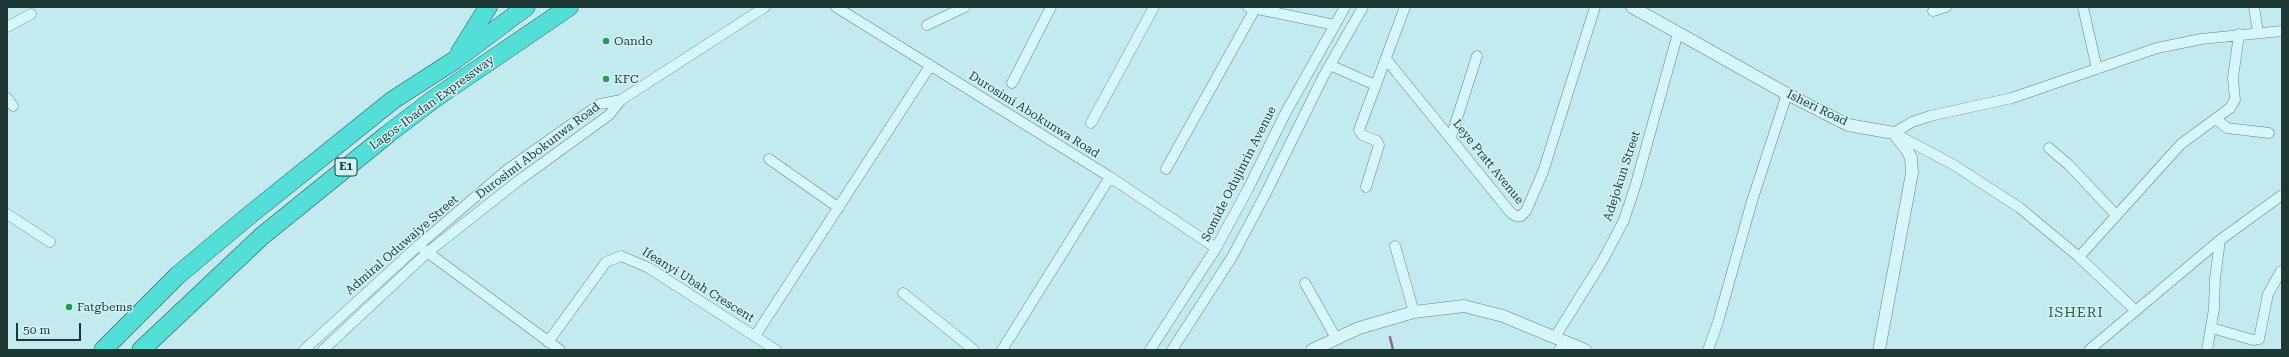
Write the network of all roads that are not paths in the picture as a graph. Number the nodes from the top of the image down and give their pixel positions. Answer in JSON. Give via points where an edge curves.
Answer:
{"nodes":[{"id":1,"x":488,"y":7,"type":"edge"},
{"id":2,"x":526,"y":7,"type":"edge"},
{"id":3,"x":569,"y":7,"type":"edge"},
{"id":4,"x":765,"y":7,"type":"edge"},
{"id":5,"x":836,"y":7,"type":"edge"},
{"id":6,"x":965,"y":7,"type":"edge"},
{"id":7,"x":1051,"y":7,"type":"edge"},
{"id":8,"x":1154,"y":7,"type":"edge"},
{"id":9,"x":1345,"y":7,"type":"edge"},
{"id":10,"x":1363,"y":7,"type":"edge"},
{"id":11,"x":1405,"y":7,"type":"edge"},
{"id":12,"x":1595,"y":7,"type":"edge"},
{"id":13,"x":1632,"y":7,"type":"edge"},
{"id":14,"x":1946,"y":7,"type":"edge"},
{"id":15,"x":2083,"y":7,"type":"edge"},
{"id":16,"x":2254,"y":7,"type":"edge"},
{"id":17,"x":1253,"y":8,"type":"edge"},
{"id":18,"x":1933,"y":11,"type":"dead end"},
{"id":19,"x":31,"y":14,"type":"dead end"},
{"id":20,"x":927,"y":25,"type":"dead end"},
{"id":21,"x":1334,"y":25,"type":"junction"},
{"id":22,"x":7,"y":27,"type":"edge"},
{"id":23,"x":2282,"y":31,"type":"edge"},
{"id":24,"x":2258,"y":32,"type":"junction"},
{"id":25,"x":1678,"y":33,"type":"junction"},
{"id":26,"x":2238,"y":34,"type":"junction"},
{"id":27,"x":1477,"y":56,"type":"dead end"},
{"id":28,"x":1386,"y":59,"type":"junction"},
{"id":29,"x":455,"y":60,"type":"junction"},
{"id":30,"x":1330,"y":65,"type":"junction"},
{"id":31,"x":930,"y":66,"type":"junction"},
{"id":32,"x":2097,"y":69,"type":"junction"},
{"id":33,"x":1012,"y":83,"type":"dead end"},
{"id":34,"x":1375,"y":85,"type":"junction"},
{"id":35,"x":1787,"y":94,"type":"junction"},
{"id":36,"x":621,"y":100,"type":"junction"},
{"id":37,"x":2217,"y":120,"type":"junction"},
{"id":38,"x":1092,"y":124,"type":"dead end"},
{"id":39,"x":1894,"y":133,"type":"junction"},
{"id":40,"x":2269,"y":133,"type":"dead end"},
{"id":41,"x":1451,"y":137,"type":"junction"},
{"id":42,"x":2049,"y":148,"type":"dead end"},
{"id":43,"x":768,"y":159,"type":"dead end"},
{"id":44,"x":1166,"y":169,"type":"dead end"},
{"id":45,"x":1110,"y":177,"type":"junction"},
{"id":46,"x":1366,"y":187,"type":"dead end"},
{"id":47,"x":2282,"y":195,"type":"edge"},
{"id":48,"x":839,"y":208,"type":"junction"},
{"id":49,"x":7,"y":214,"type":"edge"},
{"id":50,"x":2116,"y":215,"type":"junction"},
{"id":51,"x":1233,"y":217,"type":"junction"},
{"id":52,"x":1249,"y":226,"type":"junction"},
{"id":53,"x":2220,"y":240,"type":"junction"},
{"id":54,"x":50,"y":242,"type":"dead end"},
{"id":55,"x":419,"y":245,"type":"junction"},
{"id":56,"x":1394,"y":246,"type":"dead end"},
{"id":57,"x":1216,"y":248,"type":"junction"},
{"id":58,"x":428,"y":252,"type":"junction"},
{"id":59,"x":2079,"y":257,"type":"junction"},
{"id":60,"x":2281,"y":271,"type":"dead end"},
{"id":61,"x":1305,"y":283,"type":"dead end"},
{"id":62,"x":903,"y":293,"type":"dead end"},
{"id":63,"x":2135,"y":310,"type":"junction"},
{"id":64,"x":1414,"y":312,"type":"junction"},
{"id":65,"x":2212,"y":328,"type":"junction"},
{"id":66,"x":756,"y":336,"type":"junction"},
{"id":67,"x":1555,"y":337,"type":"junction"},
{"id":68,"x":1336,"y":338,"type":"junction"},
{"id":69,"x":548,"y":342,"type":"junction"},
{"id":70,"x":1563,"y":346,"type":"edge"},
{"id":71,"x":103,"y":350,"type":"edge"},
{"id":72,"x":140,"y":350,"type":"edge"},
{"id":73,"x":304,"y":350,"type":"edge"},
{"id":74,"x":323,"y":350,"type":"edge"},
{"id":75,"x":560,"y":350,"type":"edge"},
{"id":76,"x":776,"y":350,"type":"edge"},
{"id":77,"x":974,"y":350,"type":"edge"},
{"id":78,"x":1002,"y":350,"type":"edge"},
{"id":79,"x":1150,"y":350,"type":"edge"},
{"id":80,"x":1172,"y":350,"type":"edge"},
{"id":81,"x":1312,"y":350,"type":"edge"},
{"id":82,"x":1585,"y":350,"type":"edge"},
{"id":83,"x":1708,"y":350,"type":"edge"},
{"id":84,"x":1879,"y":350,"type":"edge"},
{"id":85,"x":2089,"y":350,"type":"edge"},
{"id":86,"x":2207,"y":350,"type":"edge"}],
"edges":[{"from":1,"to":29,"type":"highway"},
{"from":2,"to":29,"type":"highway","name":"Lagos-Ibadan Expressway","number":"E1"},
{"from":3,"to":72,"type":"highway","name":"Lagos-Ibadan Expressway","number":"E1","via":[[441,94],[382,138],[262,236]]},
{"from":4,"to":36,"type":"street","name":"Durosimi Abokunwa Road"},
{"from":5,"to":31,"type":"street","name":"Durosimi Abokunwa Road"},
{"from":6,"to":20,"type":"street"},
{"from":7,"to":33,"type":"street"},
{"from":8,"to":38,"type":"street"},
{"from":9,"to":21,"type":"street","name":"Somide Odujinrin Avenue"},
{"from":10,"to":30,"type":"street"},
{"from":11,"to":28,"type":"street"},
{"from":12,"to":41,"type":"street","name":"Leye Pratt Avenue","via":[[1543,172],[1526,211],[1521,216],[1511,213]]},
{"from":13,"to":25,"type":"street","name":"Isheri Road"},
{"from":14,"to":18,"type":"street"},
{"from":15,"to":32,"type":"street"},
{"from":16,"to":24,"type":"street"},
{"from":17,"to":21,"type":"street"},
{"from":17,"to":44,"type":"street"},
{"from":19,"to":22,"type":"street"},
{"from":21,"to":51,"type":"street","name":"Somide Odujinrin Avenue"},
{"from":23,"to":24,"type":"street"},
{"from":24,"to":26,"type":"street"},
{"from":25,"to":35,"type":"street","name":"Isheri Road"},
{"from":25,"to":67,"type":"street","name":"Adejokun Street","via":[[1624,220],[1603,260]]},
{"from":26,"to":32,"type":"street","via":[[2157,48]]},
{"from":26,"to":37,"type":"street","via":[[2233,78],[2235,100]]},
{"from":27,"to":41,"type":"street"},
{"from":28,"to":34,"type":"street"},
{"from":28,"to":41,"type":"street","name":"Leye Pratt Avenue"},
{"from":29,"to":71,"type":"highway","name":"Lagos-Ibadan Expressway","number":"E1","via":[[393,100],[246,218],[178,275]]},
{"from":30,"to":34,"type":"street"},
{"from":30,"to":52,"type":"street"},
{"from":31,"to":45,"type":"street","name":"Durosimi Abokunwa Road"},
{"from":31,"to":48,"type":"street"},
{"from":32,"to":39,"type":"street","via":[[2012,98],[1930,116],[1912,122]]},
{"from":34,"to":46,"type":"street","via":[[1359,130],[1362,135],[1377,141],[1379,145]]},
{"from":35,"to":39,"type":"street","name":"Isheri Road","via":[[1848,125]]},
{"from":35,"to":83,"type":"street"},
{"from":36,"to":55,"type":"street","name":"Admiral Oduwaiye Street","via":[[600,104],[508,169]]},
{"from":36,"to":58,"type":"street","name":"Durosimi Abokunwa Road","via":[[609,115],[518,181]]},
{"from":37,"to":40,"type":"street","via":[[2227,128]]},
{"from":37,"to":50,"type":"street","via":[[2181,144]]},
{"from":39,"to":59,"type":"street","via":[[1996,191]]},
{"from":39,"to":84,"type":"street","via":[[1911,158],[1912,173]]},
{"from":42,"to":50,"type":"street","via":[[2069,165]]},
{"from":43,"to":48,"type":"street"},
{"from":45,"to":57,"type":"street","name":"Durosimi Abokunwa Road"},
{"from":45,"to":78,"type":"street"},
{"from":47,"to":53,"type":"street"},
{"from":48,"to":66,"type":"street"},
{"from":49,"to":54,"type":"street"},
{"from":50,"to":59,"type":"street"},
{"from":51,"to":52,"type":"street"},
{"from":51,"to":57,"type":"street","name":"Somide Odujinrin Avenue"},
{"from":52,"to":80,"type":"street"},
{"from":53,"to":63,"type":"street"},
{"from":53,"to":65,"type":"street"},
{"from":55,"to":58,"type":"street"},
{"from":55,"to":73,"type":"street","name":"Admiral Oduwaiye Street"},
{"from":56,"to":64,"type":"street"},
{"from":57,"to":79,"type":"street","name":"Somide Odujinrin Avenue"},
{"from":58,"to":69,"type":"street"},
{"from":58,"to":74,"type":"street","name":"Admiral Oduwaiye Street"},
{"from":59,"to":63,"type":"street"},
{"from":60,"to":65,"type":"street","via":[[2268,294],[2259,339],[2253,340]]},
{"from":61,"to":68,"type":"street"},
{"from":62,"to":77,"type":"street"},
{"from":63,"to":85,"type":"street"},
{"from":64,"to":67,"type":"street","via":[[1458,307],[1480,309]]},
{"from":64,"to":68,"type":"street"},
{"from":65,"to":86,"type":"street"},
{"from":66,"to":69,"type":"street","name":"Ifeanyi Ubah Crescent","via":[[649,268],[621,256],[606,262]]},
{"from":66,"to":76,"type":"street","name":"Ifeanyi Ubah Crescent"},
{"from":67,"to":70,"type":"street"},
{"from":68,"to":81,"type":"street"},
{"from":69,"to":75,"type":"street"},
{"from":70,"to":82,"type":"street"}]}
